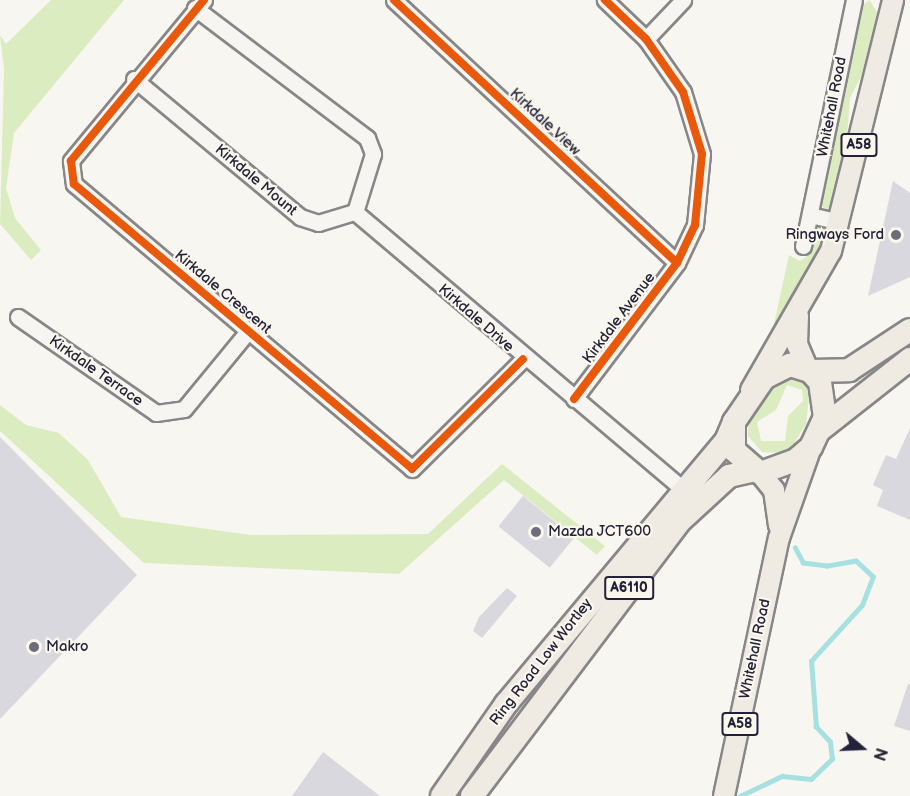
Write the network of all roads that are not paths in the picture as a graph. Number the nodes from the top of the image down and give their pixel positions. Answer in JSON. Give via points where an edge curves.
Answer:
{"nodes":[{"id":1,"x":394,"y":0,"type":"edge"},
{"id":2,"x":605,"y":0,"type":"edge"},
{"id":3,"x":683,"y":0,"type":"edge"},
{"id":4,"x":854,"y":0,"type":"edge"},
{"id":5,"x":893,"y":0,"type":"edge"},
{"id":6,"x":199,"y":4,"type":"edge"},
{"id":7,"x":645,"y":39,"type":"junction"},
{"id":8,"x":134,"y":79,"type":"junction"},
{"id":9,"x":355,"y":212,"type":"junction"},
{"id":10,"x":810,"y":215,"type":"junction"},
{"id":11,"x":840,"y":222,"type":"junction"},
{"id":12,"x":803,"y":246,"type":"dead end"},
{"id":13,"x":677,"y":263,"type":"junction"},
{"id":14,"x":798,"y":316,"type":"junction"},
{"id":15,"x":18,"y":317,"type":"dead end"},
{"id":16,"x":910,"y":330,"type":"edge"},
{"id":17,"x":248,"y":331,"type":"junction"},
{"id":18,"x":910,"y":358,"type":"edge"},
{"id":19,"x":523,"y":359,"type":"junction"},
{"id":20,"x":809,"y":371,"type":"junction"},
{"id":21,"x":748,"y":396,"type":"junction"},
{"id":22,"x":574,"y":399,"type":"junction"},
{"id":23,"x":734,"y":422,"type":"junction"},
{"id":24,"x":814,"y":439,"type":"junction"},
{"id":25,"x":758,"y":471,"type":"junction"},
{"id":26,"x":682,"y":488,"type":"junction"},
{"id":27,"x":779,"y":538,"type":"junction"},
{"id":28,"x":442,"y":796,"type":"edge"},
{"id":29,"x":472,"y":796,"type":"edge"},
{"id":30,"x":724,"y":796,"type":"edge"}],
"edges":[{"from":1,"to":13,"type":"street","name":"Kirkdale View"},
{"from":2,"to":7,"type":"street","name":"Kirkdale Avenue"},
{"from":3,"to":7,"type":"street"},
{"from":4,"to":10,"type":"street","name":"Whitehall Road"},
{"from":5,"to":11,"type":"main road","number":"A58"},
{"from":6,"to":8,"type":"street","name":"Kirkdale Crescent"},
{"from":6,"to":9,"type":"street","via":[[367,138],[374,154]]},
{"from":7,"to":13,"type":"street","name":"Kirkdale Avenue","via":[[683,92],[702,154],[694,225]]},
{"from":8,"to":9,"type":"street","name":"Kirkdale Mount","via":[[300,217],[318,223]]},
{"from":8,"to":17,"type":"street","name":"Kirkdale Crescent","via":[[71,160],[74,184]]},
{"from":9,"to":19,"type":"street","name":"Kirkdale Drive"},
{"from":10,"to":11,"type":"street"},
{"from":10,"to":12,"type":"street","name":"Whitehall Road"},
{"from":11,"to":14,"type":"main road","number":"A58"},
{"from":13,"to":22,"type":"street","name":"Kirkdale Avenue"},
{"from":14,"to":20,"type":"main road","number":"A58","via":[[797,344]]},
{"from":14,"to":21,"type":"main road","number":"A58"},
{"from":15,"to":17,"type":"street","name":"Kirkdale Terrace","via":[[156,413],[184,409]]},
{"from":16,"to":20,"type":"highway","number":"A6110","via":[[849,370]]},
{"from":17,"to":19,"type":"street","name":"Kirkdale Crescent","via":[[412,469]]},
{"from":18,"to":24,"type":"highway","number":"A6110"},
{"from":19,"to":22,"type":"street","name":"Kirkdale Drive"},
{"from":20,"to":21,"type":"highway","number":"A6110","via":[[780,367]]},
{"from":20,"to":24,"type":"highway","via":[[827,403]]},
{"from":21,"to":23,"type":"highway","number":"A6110"},
{"from":22,"to":26,"type":"street","name":"Kirkdale Drive"},
{"from":23,"to":25,"type":"highway","via":[[734,450]]},
{"from":23,"to":26,"type":"highway","name":"Ring Road Low Wortley","number":"A6110","via":[[726,441]]},
{"from":24,"to":25,"type":"highway","number":"A6110","via":[[783,467]]},
{"from":24,"to":27,"type":"main road","name":"Whitehall Road","number":"A58"},
{"from":25,"to":27,"type":"main road","name":"Whitehall Road","number":"A58","via":[[780,505]]},
{"from":25,"to":29,"type":"highway","name":"Ring Road Low Wortley","number":"A6110","via":[[729,476],[679,522]]},
{"from":26,"to":28,"type":"highway","name":"Ring Road Low Wortley","number":"A6110","via":[[506,704]]},
{"from":27,"to":30,"type":"main road","name":"Whitehall Road","number":"A58"}]}
